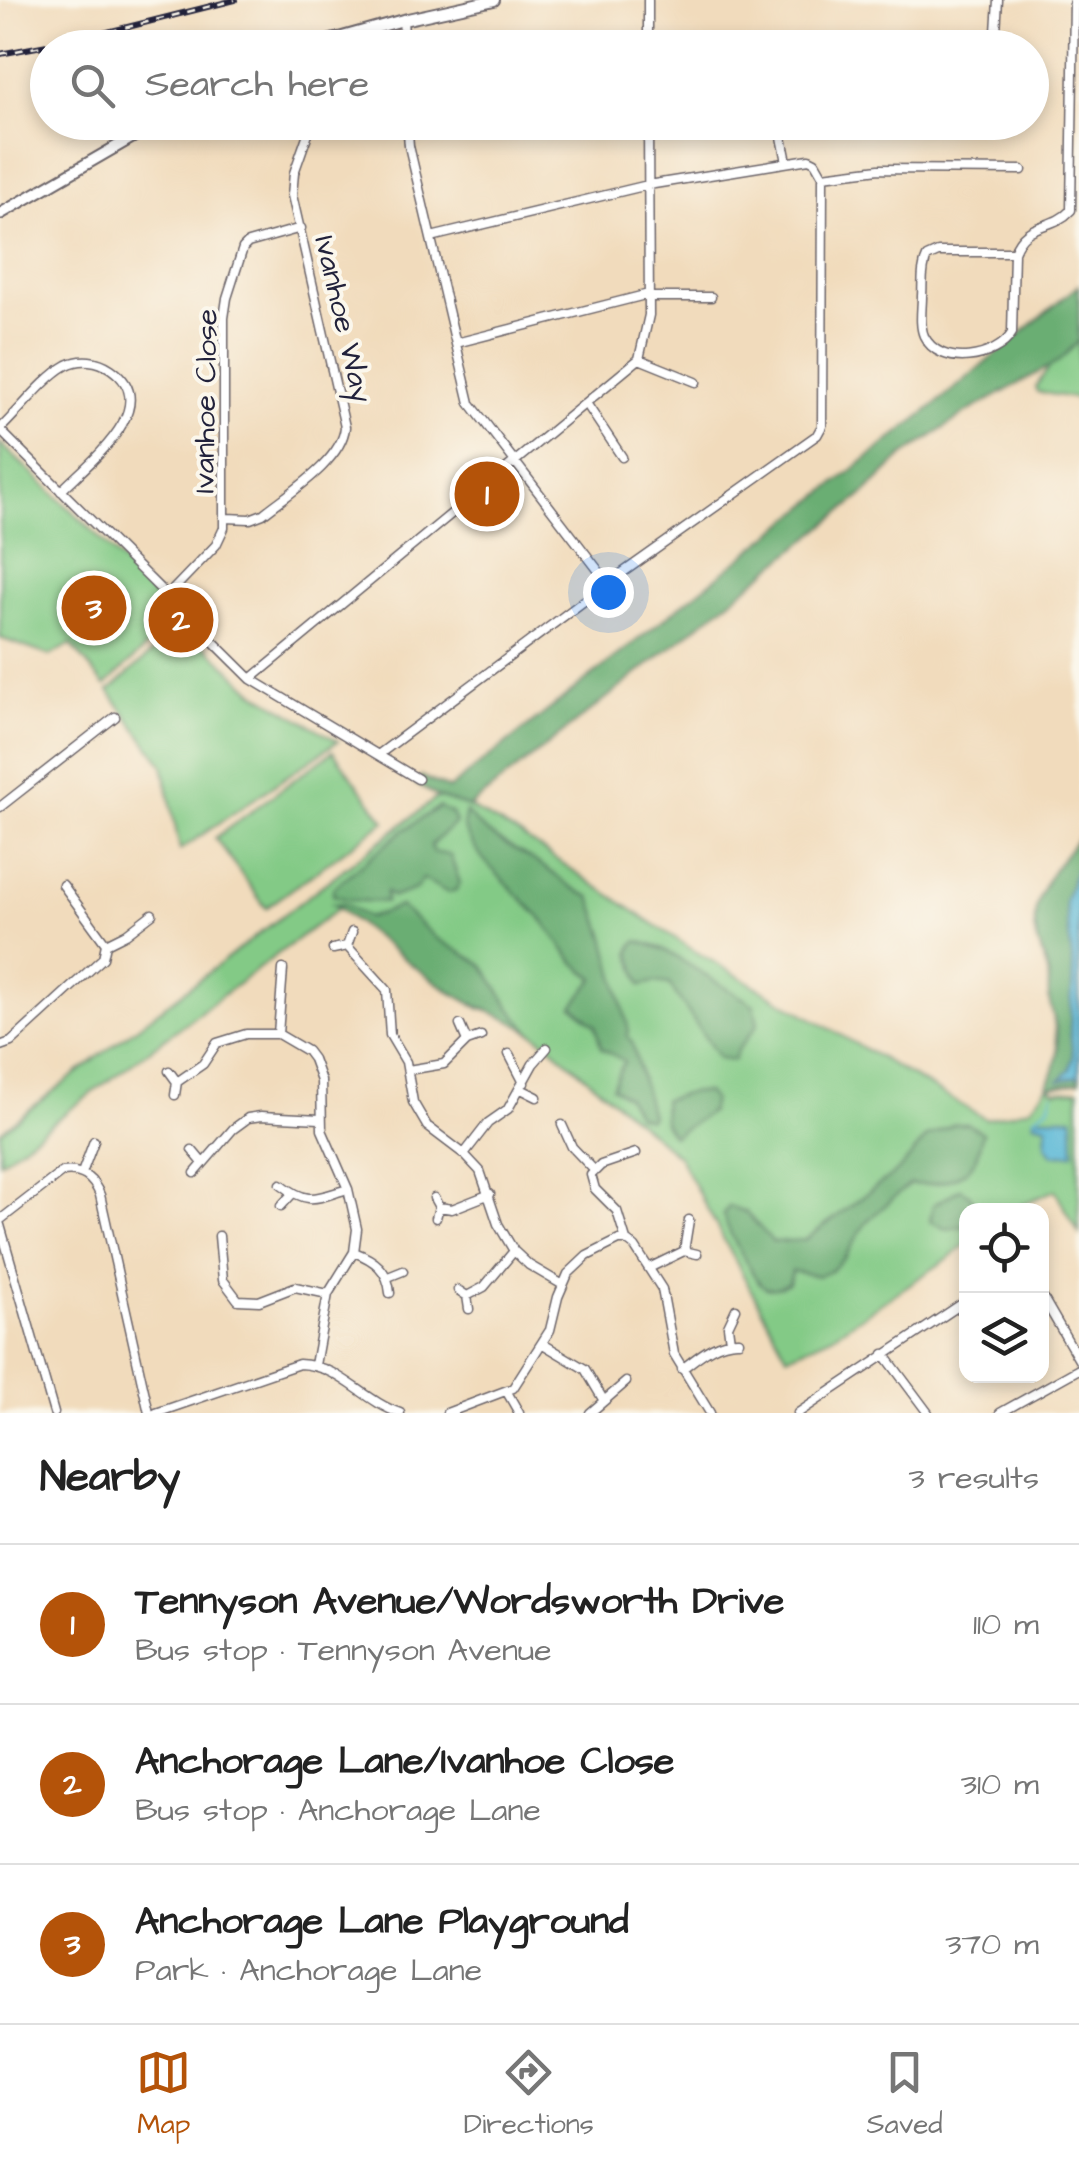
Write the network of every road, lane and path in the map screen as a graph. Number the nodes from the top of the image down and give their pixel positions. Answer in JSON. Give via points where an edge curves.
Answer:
{"nodes":[{"id":1,"x":494,"y":0,"type":"edge"},
{"id":2,"x":648,"y":0,"type":"edge"},
{"id":3,"x":998,"y":0,"type":"edge"},
{"id":4,"x":1074,"y":0,"type":"edge"},
{"id":5,"x":404,"y":20,"type":"junction"},
{"id":6,"x":368,"y":30,"type":"edge"},
{"id":7,"x":405,"y":30,"type":"edge"},
{"id":8,"x":648,"y":30,"type":"edge"},
{"id":9,"x":996,"y":30,"type":"edge"},
{"id":10,"x":1076,"y":64,"type":"edge"},
{"id":11,"x":128,"y":140,"type":"edge"},
{"id":12,"x":306,"y":140,"type":"edge"},
{"id":13,"x":408,"y":140,"type":"edge"},
{"id":14,"x":648,"y":140,"type":"edge"},
{"id":15,"x":783,"y":140,"type":"edge"},
{"id":16,"x":786,"y":162,"type":"junction"},
{"id":17,"x":1022,"y":170,"type":"dead end"},
{"id":18,"x":823,"y":176,"type":"junction"},
{"id":19,"x":1076,"y":183,"type":"edge"},
{"id":20,"x":648,"y":185,"type":"junction"},
{"id":21,"x":0,"y":214,"type":"edge"},
{"id":22,"x":300,"y":228,"type":"junction"},
{"id":23,"x":431,"y":237,"type":"junction"},
{"id":24,"x":1014,"y":252,"type":"junction"},
{"id":25,"x":649,"y":296,"type":"junction"},
{"id":26,"x":711,"y":297,"type":"dead end"},
{"id":27,"x":456,"y":343,"type":"junction"},
{"id":28,"x":639,"y":359,"type":"junction"},
{"id":29,"x":696,"y":382,"type":"dead end"},
{"id":30,"x":586,"y":404,"type":"junction"},
{"id":31,"x":0,"y":429,"type":"edge"},
{"id":32,"x":622,"y":457,"type":"dead end"},
{"id":33,"x":514,"y":462,"type":"junction"},
{"id":34,"x":61,"y":491,"type":"junction"},
{"id":35,"x":226,"y":518,"type":"junction"},
{"id":36,"x":608,"y":583,"type":"junction"},
{"id":37,"x":167,"y":596,"type":"junction"},
{"id":38,"x":251,"y":679,"type":"junction"},
{"id":39,"x":115,"y":718,"type":"dead end"},
{"id":40,"x":378,"y":755,"type":"junction"},
{"id":41,"x":418,"y":779,"type":"dead end"},
{"id":42,"x":1,"y":804,"type":"edge"},
{"id":43,"x":63,"y":886,"type":"dead end"},
{"id":44,"x":152,"y":914,"type":"dead end"},
{"id":45,"x":352,"y":932,"type":"dead end"},
{"id":46,"x":106,"y":944,"type":"junction"},
{"id":47,"x":347,"y":946,"type":"junction"},
{"id":48,"x":333,"y":949,"type":"dead end"},
{"id":49,"x":283,"y":969,"type":"dead end"},
{"id":50,"x":282,"y":989,"type":"junction"},
{"id":51,"x":297,"y":990,"type":"dead end"},
{"id":52,"x":460,"y":1025,"type":"dead end"},
{"id":53,"x":278,"y":1034,"type":"junction"},
{"id":54,"x":481,"y":1036,"type":"dead end"},
{"id":55,"x":468,"y":1041,"type":"junction"},
{"id":56,"x":0,"y":1046,"type":"edge"},
{"id":57,"x":547,"y":1048,"type":"dead end"},
{"id":58,"x":509,"y":1054,"type":"dead end"},
{"id":59,"x":408,"y":1070,"type":"junction"},
{"id":60,"x":169,"y":1072,"type":"dead end"},
{"id":61,"x":177,"y":1082,"type":"junction"},
{"id":62,"x":523,"y":1086,"type":"junction"},
{"id":63,"x":175,"y":1096,"type":"dead end"},
{"id":64,"x":537,"y":1097,"type":"dead end"},
{"id":65,"x":320,"y":1119,"type":"junction"},
{"id":66,"x":562,"y":1125,"type":"dead end"},
{"id":67,"x":94,"y":1141,"type":"dead end"},
{"id":68,"x":192,"y":1150,"type":"dead end"},
{"id":69,"x":636,"y":1153,"type":"dead end"},
{"id":70,"x":464,"y":1154,"type":"junction"},
{"id":71,"x":202,"y":1162,"type":"junction"},
{"id":72,"x":594,"y":1170,"type":"junction"},
{"id":73,"x":84,"y":1174,"type":"junction"},
{"id":74,"x":195,"y":1174,"type":"dead end"},
{"id":75,"x":281,"y":1184,"type":"dead end"},
{"id":76,"x":348,"y":1189,"type":"junction"},
{"id":77,"x":293,"y":1193,"type":"junction"},
{"id":78,"x":490,"y":1194,"type":"junction"},
{"id":79,"x":434,"y":1198,"type":"dead end"},
{"id":80,"x":281,"y":1206,"type":"dead end"},
{"id":81,"x":440,"y":1207,"type":"junction"},
{"id":82,"x":436,"y":1218,"type":"dead end"},
{"id":83,"x":689,"y":1220,"type":"dead end"},
{"id":84,"x":0,"y":1223,"type":"edge"},
{"id":85,"x":219,"y":1236,"type":"dead end"},
{"id":86,"x":626,"y":1240,"type":"junction"},
{"id":87,"x":514,"y":1250,"type":"junction"},
{"id":88,"x":684,"y":1251,"type":"junction"},
{"id":89,"x":354,"y":1252,"type":"junction"},
{"id":90,"x":697,"y":1254,"type":"dead end"},
{"id":91,"x":648,"y":1268,"type":"junction"},
{"id":92,"x":403,"y":1271,"type":"dead end"},
{"id":93,"x":388,"y":1277,"type":"junction"},
{"id":94,"x":563,"y":1284,"type":"junction"},
{"id":95,"x":390,"y":1293,"type":"dead end"},
{"id":96,"x":328,"y":1294,"type":"junction"},
{"id":97,"x":238,"y":1300,"type":"junction"},
{"id":98,"x":959,"y":1306,"type":"edge"},
{"id":99,"x":1049,"y":1308,"type":"edge"},
{"id":100,"x":468,"y":1309,"type":"dead end"},
{"id":101,"x":736,"y":1309,"type":"dead end"},
{"id":102,"x":231,"y":1312,"type":"dead end"},
{"id":103,"x":543,"y":1344,"type":"junction"},
{"id":104,"x":884,"y":1354,"type":"junction"},
{"id":105,"x":1079,"y":1360,"type":"edge"},
{"id":106,"x":315,"y":1366,"type":"junction"},
{"id":107,"x":682,"y":1369,"type":"junction"},
{"id":108,"x":1079,"y":1369,"type":"edge"},
{"id":109,"x":626,"y":1382,"type":"dead end"},
{"id":110,"x":507,"y":1392,"type":"junction"},
{"id":111,"x":604,"y":1401,"type":"junction"},
{"id":112,"x":1020,"y":1409,"type":"edge"},
{"id":113,"x":54,"y":1413,"type":"edge"},
{"id":114,"x":152,"y":1413,"type":"edge"},
{"id":115,"x":400,"y":1413,"type":"edge"},
{"id":116,"x":448,"y":1413,"type":"edge"},
{"id":117,"x":519,"y":1413,"type":"edge"},
{"id":118,"x":590,"y":1413,"type":"edge"},
{"id":119,"x":710,"y":1413,"type":"edge"},
{"id":120,"x":798,"y":1413,"type":"edge"},
{"id":121,"x":928,"y":1413,"type":"edge"},
{"id":122,"x":1000,"y":1413,"type":"edge"}],
"edges":[{"from":1,"to":5,"type":"street"},
{"from":2,"to":8,"type":"street"},
{"from":3,"to":9,"type":"street"},
{"from":4,"to":10,"type":"street"},
{"from":5,"to":6,"type":"street"},
{"from":5,"to":7,"type":"street"},
{"from":10,"to":19,"type":"street"},
{"from":11,"to":21,"type":"street"},
{"from":12,"to":22,"type":"street","name":"Ivanhoe Way","via":[[292,183]]},
{"from":13,"to":23,"type":"street"},
{"from":14,"to":20,"type":"street"},
{"from":15,"to":16,"type":"street"},
{"from":16,"to":18,"type":"street","via":[[815,162]]},
{"from":16,"to":20,"type":"street"},
{"from":17,"to":18,"type":"street","via":[[880,169]]},
{"from":18,"to":36,"type":"street","via":[[820,431]]},
{"from":19,"to":24,"type":"street","via":[[1068,214],[1026,233]]},
{"from":20,"to":23,"type":"street"},
{"from":20,"to":25,"type":"street"},
{"from":22,"to":35,"type":"street","name":"Ivanhoe Close","via":[[248,242],[227,298]]},
{"from":22,"to":35,"type":"street","name":"Ivanhoe Way","via":[[344,437],[335,454],[263,514]]},
{"from":23,"to":27,"type":"street"},
{"from":24,"to":24,"type":"street","via":[[927,257],[922,330],[932,347],[946,354],[987,354],[1009,339]]},
{"from":25,"to":26,"type":"street"},
{"from":25,"to":27,"type":"street"},
{"from":25,"to":28,"type":"street"},
{"from":27,"to":33,"type":"street","via":[[470,403]]},
{"from":28,"to":29,"type":"street"},
{"from":28,"to":30,"type":"street"},
{"from":30,"to":32,"type":"street"},
{"from":30,"to":33,"type":"street"},
{"from":31,"to":34,"type":"street"},
{"from":31,"to":34,"type":"street","via":[[64,366],[94,362],[121,378],[128,396],[124,425]]},
{"from":33,"to":36,"type":"street"},
{"from":33,"to":38,"type":"street"},
{"from":34,"to":37,"type":"street"},
{"from":35,"to":37,"type":"street","name":"Ivanhoe Close","via":[[216,545]]},
{"from":36,"to":40,"type":"street"},
{"from":37,"to":38,"type":"street"},
{"from":38,"to":40,"type":"street"},
{"from":39,"to":42,"type":"street"},
{"from":40,"to":41,"type":"street"},
{"from":43,"to":46,"type":"street"},
{"from":44,"to":46,"type":"street"},
{"from":45,"to":47,"type":"street"},
{"from":46,"to":56,"type":"street","via":[[96,965]]},
{"from":47,"to":48,"type":"street"},
{"from":47,"to":59,"type":"street","via":[[387,990],[390,1035]]},
{"from":49,"to":50,"type":"street"},
{"from":50,"to":51,"type":"street"},
{"from":50,"to":53,"type":"street"},
{"from":52,"to":55,"type":"street"},
{"from":53,"to":61,"type":"street","via":[[224,1040]]},
{"from":53,"to":65,"type":"street","via":[[313,1060]]},
{"from":54,"to":55,"type":"street"},
{"from":55,"to":59,"type":"street","via":[[444,1064]]},
{"from":57,"to":62,"type":"street"},
{"from":58,"to":62,"type":"street"},
{"from":59,"to":70,"type":"street","via":[[413,1102],[427,1126]]},
{"from":60,"to":61,"type":"street"},
{"from":61,"to":63,"type":"street"},
{"from":62,"to":64,"type":"street"},
{"from":62,"to":70,"type":"street"},
{"from":65,"to":71,"type":"street","via":[[254,1116]]},
{"from":65,"to":76,"type":"street"},
{"from":66,"to":72,"type":"street","via":[[572,1148]]},
{"from":67,"to":73,"type":"street"},
{"from":68,"to":71,"type":"street"},
{"from":69,"to":72,"type":"street"},
{"from":70,"to":78,"type":"street"},
{"from":71,"to":74,"type":"street"},
{"from":72,"to":86,"type":"street","via":[[592,1184],[616,1212]]},
{"from":73,"to":84,"type":"street","via":[[62,1172]]},
{"from":73,"to":114,"type":"street","via":[[100,1196]]},
{"from":75,"to":77,"type":"street"},
{"from":76,"to":77,"type":"street","via":[[310,1200]]},
{"from":76,"to":89,"type":"street","via":[[357,1230]]},
{"from":77,"to":80,"type":"street"},
{"from":78,"to":81,"type":"street"},
{"from":78,"to":87,"type":"street"},
{"from":79,"to":81,"type":"street"},
{"from":81,"to":82,"type":"street"},
{"from":83,"to":88,"type":"street"},
{"from":84,"to":113,"type":"street"},
{"from":85,"to":97,"type":"street","via":[[223,1280]]},
{"from":86,"to":91,"type":"street"},
{"from":86,"to":94,"type":"street","via":[[587,1256]]},
{"from":87,"to":94,"type":"street"},
{"from":87,"to":100,"type":"street","via":[[484,1287],[463,1293]]},
{"from":88,"to":90,"type":"street"},
{"from":88,"to":91,"type":"street"},
{"from":89,"to":93,"type":"street"},
{"from":89,"to":96,"type":"street"},
{"from":91,"to":107,"type":"street","via":[[662,1289],[670,1345]]},
{"from":92,"to":93,"type":"street"},
{"from":93,"to":95,"type":"street"},
{"from":94,"to":103,"type":"street"},
{"from":96,"to":97,"type":"street","via":[[295,1287],[259,1301]]},
{"from":96,"to":106,"type":"street"},
{"from":97,"to":102,"type":"street"},
{"from":98,"to":104,"type":"street"},
{"from":99,"to":105,"type":"street"},
{"from":101,"to":107,"type":"street","via":[[728,1326],[735,1341]]},
{"from":103,"to":110,"type":"street"},
{"from":103,"to":111,"type":"street","via":[[586,1369]]},
{"from":104,"to":120,"type":"street"},
{"from":104,"to":121,"type":"street"},
{"from":106,"to":114,"type":"street","via":[[291,1365]]},
{"from":106,"to":115,"type":"street"},
{"from":107,"to":119,"type":"street"},
{"from":108,"to":112,"type":"street"},
{"from":109,"to":111,"type":"street"},
{"from":110,"to":116,"type":"street"},
{"from":110,"to":117,"type":"street"},
{"from":111,"to":118,"type":"street"},
{"from":112,"to":122,"type":"street"}]}
